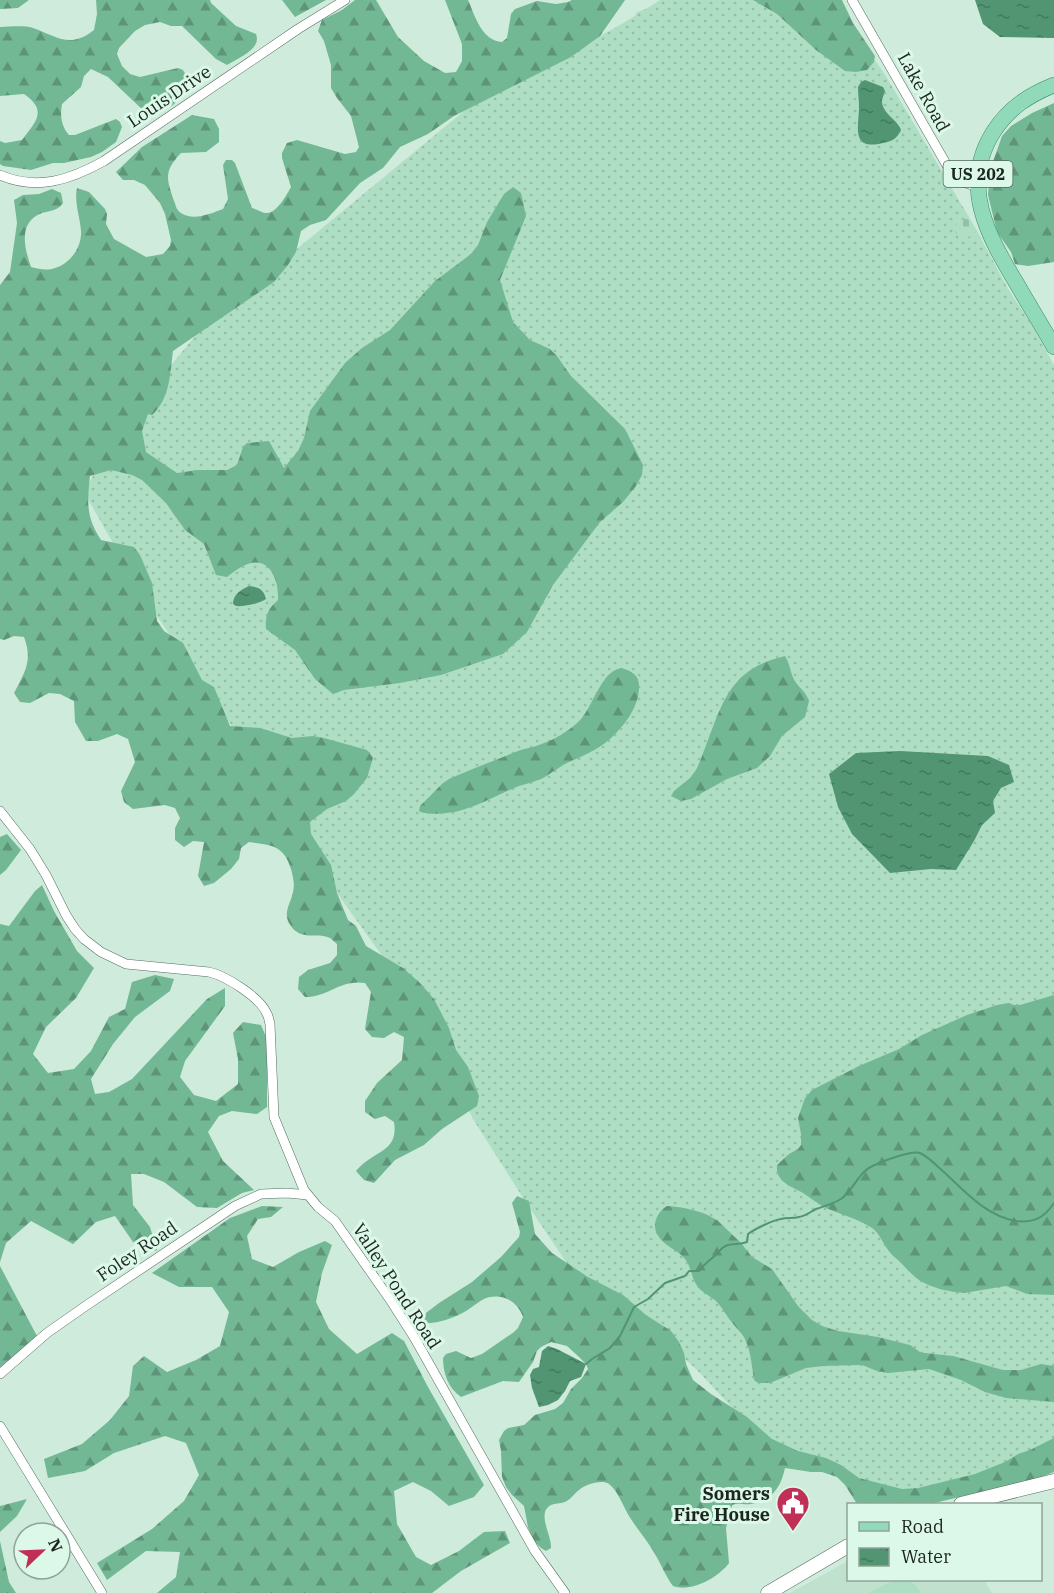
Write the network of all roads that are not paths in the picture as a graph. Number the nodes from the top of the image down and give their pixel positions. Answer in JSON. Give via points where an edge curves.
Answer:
{"nodes":[{"id":1,"x":345,"y":0,"type":"edge"},
{"id":2,"x":852,"y":0,"type":"edge"},
{"id":3,"x":1054,"y":85,"type":"edge"},
{"id":4,"x":0,"y":175,"type":"edge"},
{"id":5,"x":978,"y":187,"type":"junction"},
{"id":6,"x":1054,"y":347,"type":"edge"},
{"id":7,"x":0,"y":811,"type":"edge"},
{"id":8,"x":308,"y":1195,"type":"junction"},
{"id":9,"x":0,"y":1374,"type":"edge"},
{"id":10,"x":0,"y":1426,"type":"edge"},
{"id":11,"x":1054,"y":1481,"type":"edge"},
{"id":12,"x":965,"y":1503,"type":"edge"},
{"id":13,"x":847,"y":1547,"type":"edge"},
{"id":14,"x":102,"y":1593,"type":"edge"},
{"id":15,"x":565,"y":1593,"type":"edge"},
{"id":16,"x":768,"y":1593,"type":"edge"}],
"edges":[{"from":1,"to":4,"type":"street","name":"Louis Drive","via":[[84,172],[46,183]]},
{"from":2,"to":5,"type":"street","name":"Lake Road","via":[[949,169],[960,181]]},
{"from":3,"to":5,"type":"main road","number":"US 202","via":[[1021,101],[1003,119],[984,150]]},
{"from":5,"to":6,"type":"main road","number":"US 202","via":[[989,234]]},
{"from":7,"to":8,"type":"street","name":"Valley Pond Road","via":[[36,858],[75,929],[101,952],[126,964],[218,975],[241,988],[267,1013],[274,1117]]},
{"from":8,"to":9,"type":"street","name":"Foley Road","via":[[261,1194],[235,1206],[81,1309]]},
{"from":8,"to":15,"type":"street","name":"Valley Pond Road","via":[[335,1221],[391,1301],[535,1551]]},
{"from":10,"to":14,"type":"street"},
{"from":11,"to":12,"type":"main road"},
{"from":13,"to":16,"type":"main road"}]}
